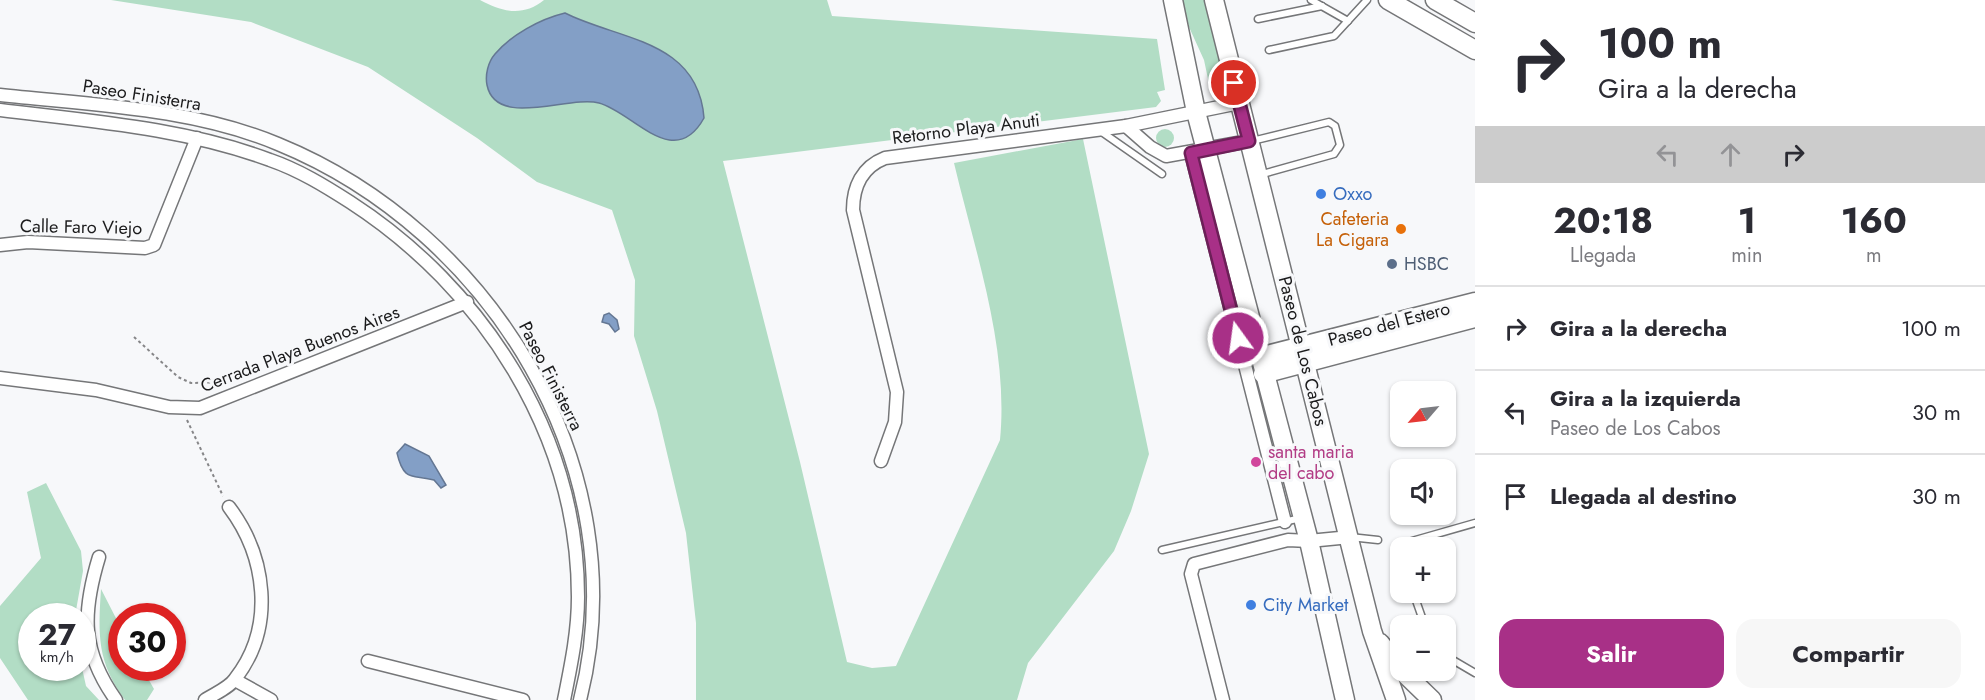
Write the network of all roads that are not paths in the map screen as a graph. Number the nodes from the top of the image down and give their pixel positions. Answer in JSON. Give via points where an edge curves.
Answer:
{"nodes":[{"id":1,"x":1173,"y":0,"type":"edge"},
{"id":2,"x":1214,"y":0,"type":"edge"},
{"id":3,"x":1311,"y":0,"type":"edge"},
{"id":4,"x":1367,"y":0,"type":"edge"},
{"id":5,"x":1388,"y":0,"type":"edge"},
{"id":6,"x":1435,"y":0,"type":"edge"},
{"id":7,"x":1322,"y":6,"type":"junction"},
{"id":8,"x":1258,"y":19,"type":"dead end"},
{"id":9,"x":1348,"y":21,"type":"junction"},
{"id":10,"x":1475,"y":23,"type":"edge"},
{"id":11,"x":1269,"y":50,"type":"dead end"},
{"id":12,"x":1475,"y":50,"type":"edge"},
{"id":13,"x":0,"y":95,"type":"edge"},
{"id":14,"x":1239,"y":103,"type":"junction"},
{"id":15,"x":0,"y":110,"type":"edge"},
{"id":16,"x":1196,"y":112,"type":"junction"},
{"id":17,"x":1126,"y":126,"type":"junction"},
{"id":18,"x":1098,"y":130,"type":"junction"},
{"id":19,"x":197,"y":138,"type":"junction"},
{"id":20,"x":1249,"y":141,"type":"junction"},
{"id":21,"x":276,"y":143,"type":"junction"},
{"id":22,"x":1198,"y":151,"type":"junction"},
{"id":23,"x":270,"y":160,"type":"junction"},
{"id":24,"x":1162,"y":174,"type":"dead end"},
{"id":25,"x":1258,"y":175,"type":"junction"},
{"id":26,"x":0,"y":245,"type":"edge"},
{"id":27,"x":467,"y":302,"type":"junction"},
{"id":28,"x":1475,"y":302,"type":"edge"},
{"id":29,"x":1444,"y":317,"type":"junction"},
{"id":30,"x":1475,"y":318,"type":"edge"},
{"id":31,"x":1304,"y":354,"type":"junction"},
{"id":32,"x":1261,"y":365,"type":"junction"},
{"id":33,"x":0,"y":378,"type":"edge"},
{"id":34,"x":881,"y":461,"type":"dead end"},
{"id":35,"x":228,"y":507,"type":"road end"},
{"id":36,"x":1293,"y":520,"type":"junction"},
{"id":37,"x":1475,"y":523,"type":"edge"},
{"id":38,"x":1350,"y":537,"type":"junction"},
{"id":39,"x":1426,"y":537,"type":"edge"},
{"id":40,"x":1378,"y":540,"type":"dead end"},
{"id":41,"x":1309,"y":541,"type":"junction"},
{"id":42,"x":1162,"y":550,"type":"dead end"},
{"id":43,"x":99,"y":557,"type":"dead end"},
{"id":44,"x":1372,"y":631,"type":"junction"},
{"id":45,"x":576,"y":644,"type":"junction"},
{"id":46,"x":591,"y":645,"type":"junction"},
{"id":47,"x":1390,"y":655,"type":"edge"},
{"id":48,"x":368,"y":661,"type":"dead end"},
{"id":49,"x":1456,"y":662,"type":"edge"},
{"id":50,"x":1475,"y":673,"type":"edge"},
{"id":51,"x":235,"y":680,"type":"junction"},
{"id":52,"x":1412,"y":681,"type":"edge"},
{"id":53,"x":1343,"y":696,"type":"edge"},
{"id":54,"x":116,"y":700,"type":"edge"},
{"id":55,"x":205,"y":700,"type":"edge"},
{"id":56,"x":271,"y":700,"type":"edge"},
{"id":57,"x":523,"y":700,"type":"edge"},
{"id":58,"x":564,"y":700,"type":"edge"},
{"id":59,"x":580,"y":700,"type":"edge"},
{"id":60,"x":1223,"y":700,"type":"edge"},
{"id":61,"x":1396,"y":700,"type":"edge"},
{"id":62,"x":1432,"y":700,"type":"edge"}],
"edges":[{"from":1,"to":16,"type":"main road"},
{"from":2,"to":14,"type":"main road","name":"Paseo de Los Cabos"},
{"from":3,"to":7,"type":"lane"},
{"from":4,"to":9,"type":"lane"},
{"from":5,"to":12,"type":"main road"},
{"from":6,"to":10,"type":"main road"},
{"from":7,"to":8,"type":"lane"},
{"from":7,"to":9,"type":"lane"},
{"from":9,"to":11,"type":"lane","via":[[1330,37]]},
{"from":13,"to":21,"type":"street","name":"Paseo Finisterra","via":[[151,112],[202,121]]},
{"from":14,"to":16,"type":"street","name":"Retorno Playa Anuti"},
{"from":14,"to":20,"type":"main road","name":"Paseo de Los Cabos"},
{"from":15,"to":19,"type":"street","name":"Paseo Finisterra"},
{"from":16,"to":17,"type":"street","name":"Retorno Playa Anuti"},
{"from":16,"to":22,"type":"main road"},
{"from":17,"to":18,"type":"street","name":"Retorno Playa Anuti"},
{"from":17,"to":22,"type":"street","via":[[1166,156]]},
{"from":18,"to":24,"type":"lane"},
{"from":18,"to":34,"type":"street","name":"Retorno Playa Anuti","via":[[885,158],[862,175],[853,196],[853,210],[897,392],[895,422]]},
{"from":19,"to":23,"type":"street","name":"Paseo Finisterra"},
{"from":19,"to":26,"type":"street","name":"Calle Faro Viejo","via":[[154,245]]},
{"from":20,"to":22,"type":"street"},
{"from":20,"to":25,"type":"main road","name":"Paseo de Los Cabos"},
{"from":20,"to":25,"type":"lane","via":[[1326,123],[1333,124],[1337,131],[1338,152]]},
{"from":21,"to":23,"type":"street"},
{"from":21,"to":46,"type":"street","name":"Paseo Finisterra","via":[[340,174],[398,213],[456,264],[507,327],[557,421],[575,473],[591,559]]},
{"from":22,"to":32,"type":"main road"},
{"from":22,"to":36,"type":"street"},
{"from":23,"to":27,"type":"street","name":"Paseo Finisterra","via":[[330,190],[402,237]]},
{"from":25,"to":31,"type":"main road","name":"Paseo de Los Cabos"},
{"from":27,"to":33,"type":"street","name":"Cerrada Playa Buenos Aires","via":[[200,408]]},
{"from":27,"to":45,"type":"street","name":"Paseo Finisterra","via":[[509,362],[546,433],[559,472],[574,549],[578,594]]},
{"from":28,"to":29,"type":"main road","name":"Paseo del Estero"},
{"from":29,"to":30,"type":"main road","name":"Paseo del Estero"},
{"from":29,"to":31,"type":"main road","name":"Paseo del Estero","via":[[1404,333]]},
{"from":31,"to":32,"type":"main road","name":"Paseo del Estero"},
{"from":31,"to":38,"type":"main road","name":"Paseo de Los Cabos"},
{"from":32,"to":36,"type":"main road"},
{"from":35,"to":51,"type":"street","via":[[252,544],[262,587],[256,636]]},
{"from":36,"to":41,"type":"main road"},
{"from":36,"to":42,"type":"lane"},
{"from":37,"to":39,"type":"lane"},
{"from":38,"to":40,"type":"lane"},
{"from":38,"to":41,"type":"street"},
{"from":38,"to":44,"type":"main road","name":"Paseo de Los Cabos"},
{"from":41,"to":53,"type":"main road"},
{"from":41,"to":60,"type":"street","via":[[1288,540],[1194,564],[1191,574]]},
{"from":43,"to":54,"type":"street","via":[[89,592],[88,644],[102,680]]},
{"from":44,"to":47,"type":"main road"},
{"from":44,"to":61,"type":"main road","name":"Paseo de Los Cabos"},
{"from":45,"to":46,"type":"street"},
{"from":45,"to":58,"type":"street","name":"Paseo Finisterra"},
{"from":46,"to":59,"type":"street","name":"Paseo Finisterra"},
{"from":48,"to":57,"type":"street"},
{"from":49,"to":50,"type":"lane"},
{"from":51,"to":55,"type":"street"},
{"from":51,"to":56,"type":"street"},
{"from":52,"to":62,"type":"main road"}]}
